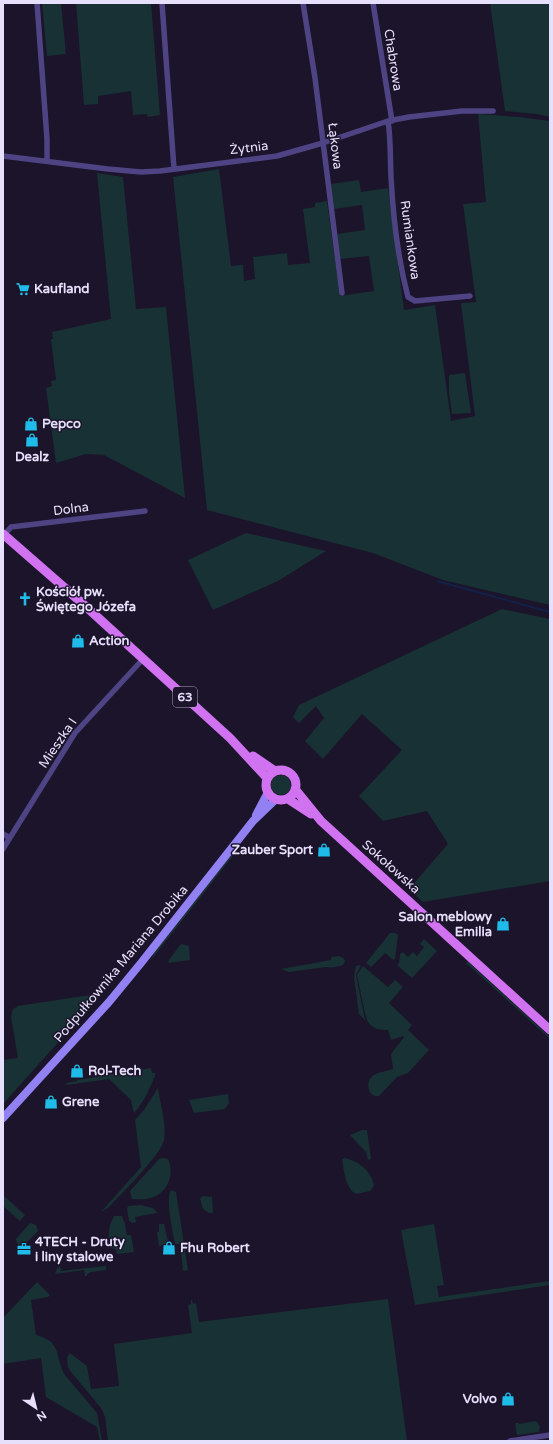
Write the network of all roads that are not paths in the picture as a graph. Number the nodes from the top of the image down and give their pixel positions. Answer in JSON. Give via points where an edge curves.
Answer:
{"nodes":[{"id":1,"x":37,"y":3,"type":"edge"},
{"id":2,"x":162,"y":3,"type":"edge"},
{"id":3,"x":303,"y":3,"type":"edge"},
{"id":4,"x":373,"y":3,"type":"edge"},
{"id":5,"x":493,"y":111,"type":"dead end"},
{"id":6,"x":390,"y":121,"type":"junction"},
{"id":7,"x":323,"y":144,"type":"junction"},
{"id":8,"x":3,"y":156,"type":"edge"},
{"id":9,"x":47,"y":161,"type":"junction"},
{"id":10,"x":174,"y":169,"type":"junction"},
{"id":11,"x":342,"y":293,"type":"dead end"},
{"id":12,"x":470,"y":296,"type":"dead end"},
{"id":13,"x":145,"y":511,"type":"dead end"},
{"id":14,"x":3,"y":534,"type":"edge"},
{"id":15,"x":143,"y":659,"type":"junction"},
{"id":16,"x":242,"y":749,"type":"junction"},
{"id":17,"x":275,"y":771,"type":"junction"},
{"id":18,"x":267,"y":778,"type":"junction"},
{"id":19,"x":296,"y":789,"type":"junction"},
{"id":20,"x":268,"y":792,"type":"junction"},
{"id":21,"x":288,"y":798,"type":"junction"},
{"id":22,"x":276,"y":799,"type":"junction"},
{"id":23,"x":253,"y":821,"type":"junction"},
{"id":24,"x":321,"y":821,"type":"junction"},
{"id":25,"x":3,"y":834,"type":"edge"},
{"id":26,"x":10,"y":838,"type":"junction"},
{"id":27,"x":3,"y":849,"type":"edge"},
{"id":28,"x":550,"y":1030,"type":"edge"},
{"id":29,"x":3,"y":1118,"type":"edge"},
{"id":30,"x":550,"y":1435,"type":"edge"},
{"id":31,"x":510,"y":1441,"type":"edge"}],
"edges":[{"from":1,"to":9,"type":"street"},
{"from":2,"to":10,"type":"street"},
{"from":3,"to":7,"type":"street","name":"Łąkowa"},
{"from":4,"to":6,"type":"street","name":"Chabrowa"},
{"from":5,"to":6,"type":"street","name":"Żytnia","via":[[462,111]]},
{"from":6,"to":7,"type":"street","name":"Żytnia"},
{"from":6,"to":12,"type":"street","name":"Rumiankowa","via":[[396,235],[408,297],[415,301]]},
{"from":7,"to":10,"type":"street","name":"Żytnia","via":[[277,156]]},
{"from":7,"to":11,"type":"street","name":"Łąkowa"},
{"from":8,"to":9,"type":"street","name":"Żytnia"},
{"from":9,"to":10,"type":"street","name":"Żytnia","via":[[141,172]]},
{"from":13,"to":14,"type":"street","name":"Dolna","via":[[10,527]]},
{"from":14,"to":15,"type":"main road","number":"63"},
{"from":15,"to":16,"type":"main road","number":"63"},
{"from":15,"to":26,"type":"street","name":"Mieszka I","via":[[76,733]]},
{"from":16,"to":17,"type":"main road"},
{"from":16,"to":18,"type":"main road"},
{"from":17,"to":18,"type":"main road"},
{"from":17,"to":19,"type":"main road","via":[[284,770],[290,773],[296,781]]},
{"from":18,"to":20,"type":"main road"},
{"from":19,"to":21,"type":"main road"},
{"from":19,"to":24,"type":"main road","name":"Sokołowska"},
{"from":20,"to":22,"type":"main road"},
{"from":20,"to":23,"type":"main road","name":"Podpułkownika Mariana Drobika"},
{"from":21,"to":22,"type":"main road"},
{"from":21,"to":24,"type":"main road","name":"Sokołowska"},
{"from":22,"to":23,"type":"main road","name":"Podpułkownika Mariana Drobika"},
{"from":23,"to":29,"type":"main road","name":"Podpułkownika Mariana Drobika","via":[[109,1002]]},
{"from":24,"to":28,"type":"main road","name":"Sokołowska"},
{"from":25,"to":26,"type":"street"},
{"from":26,"to":27,"type":"street","name":"Mieszka I"},
{"from":30,"to":31,"type":"street"}]}
